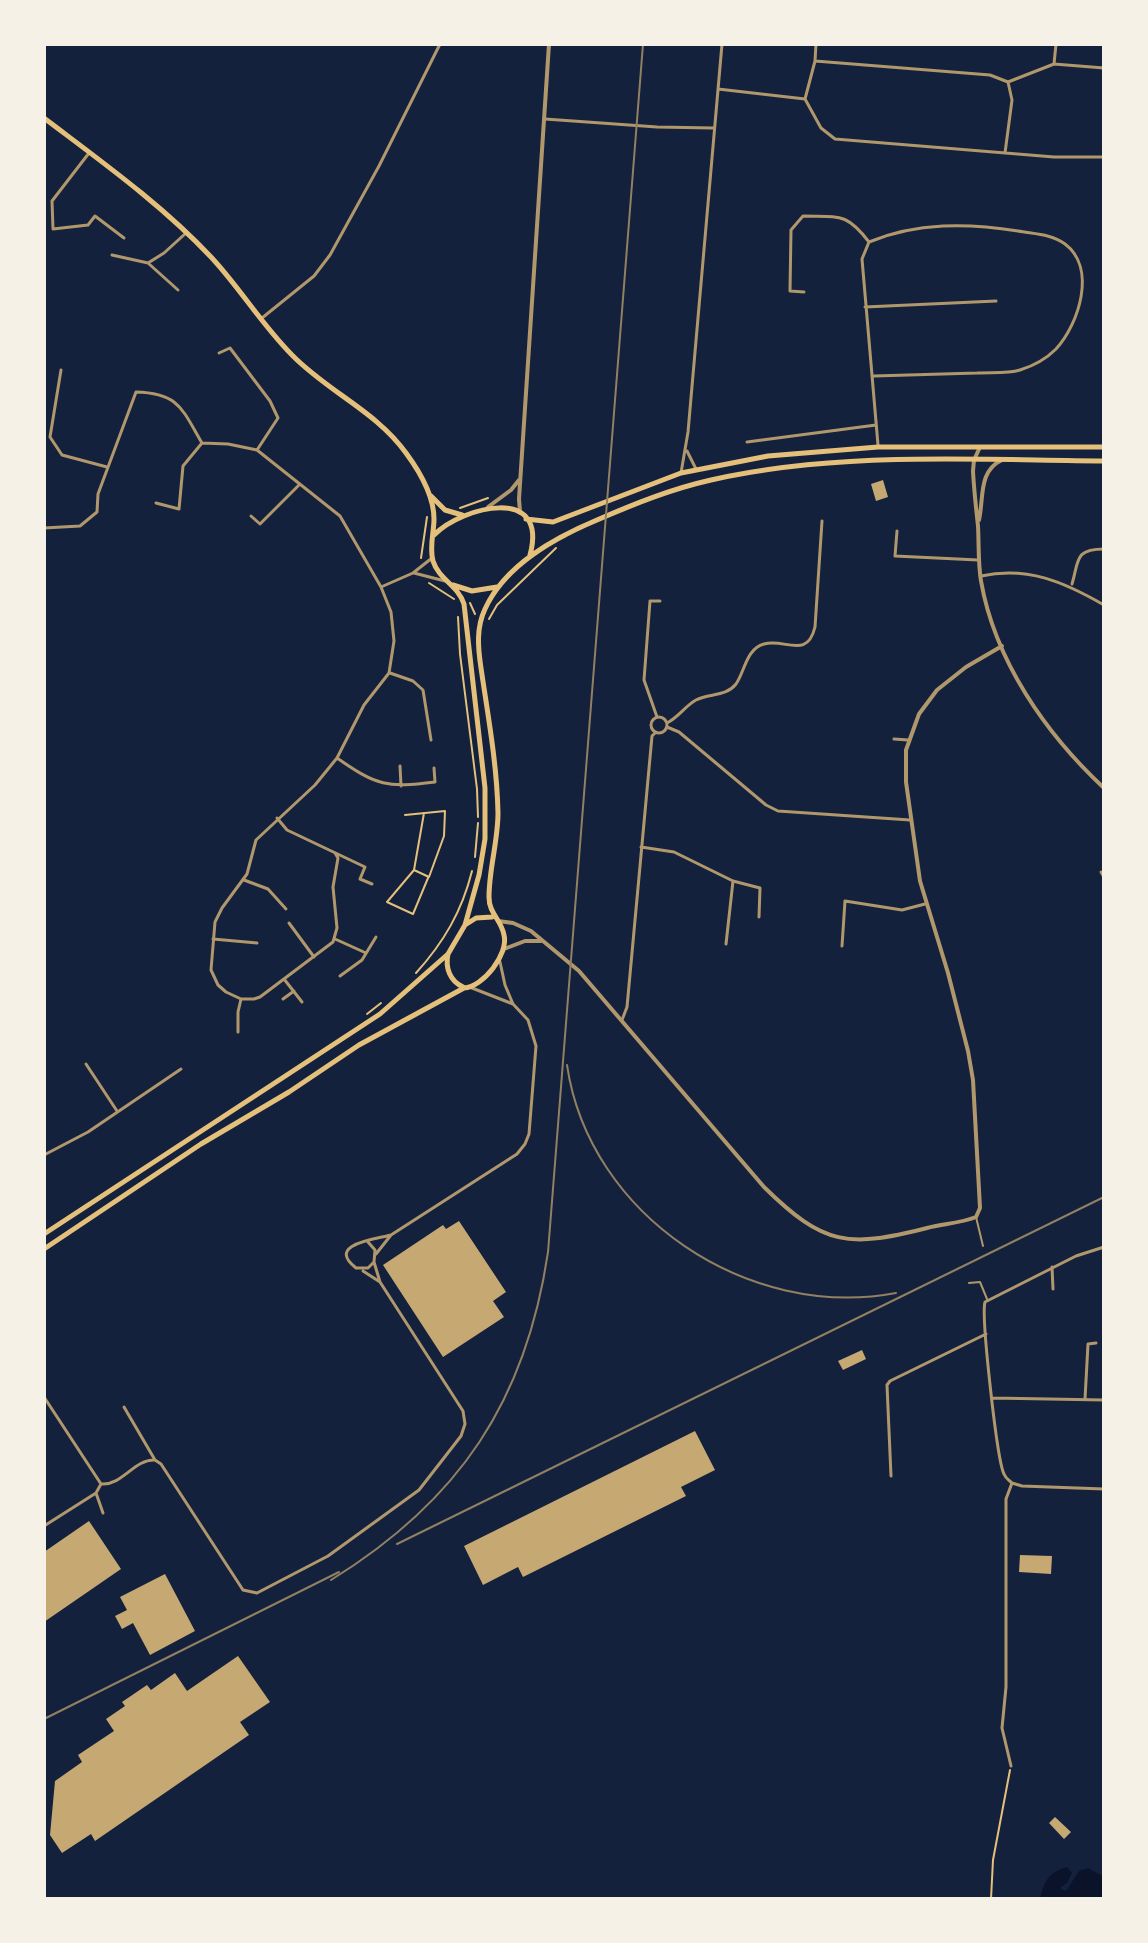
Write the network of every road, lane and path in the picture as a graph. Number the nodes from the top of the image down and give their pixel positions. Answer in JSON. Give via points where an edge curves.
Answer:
{"nodes":[{"id":1,"x":440,"y":44,"type":"edge"},
{"id":2,"x":549,"y":44,"type":"edge"},
{"id":3,"x":722,"y":44,"type":"edge"},
{"id":4,"x":816,"y":44,"type":"edge"},
{"id":5,"x":1056,"y":44,"type":"edge"},
{"id":6,"x":815,"y":61,"type":"junction"},
{"id":7,"x":1054,"y":64,"type":"junction"},
{"id":8,"x":1104,"y":68,"type":"edge"},
{"id":9,"x":1008,"y":82,"type":"junction"},
{"id":10,"x":718,"y":89,"type":"junction"},
{"id":11,"x":805,"y":99,"type":"junction"},
{"id":12,"x":44,"y":118,"type":"edge"},
{"id":13,"x":545,"y":119,"type":"junction"},
{"id":14,"x":714,"y":128,"type":"junction"},
{"id":15,"x":89,"y":153,"type":"junction"},
{"id":16,"x":1005,"y":153,"type":"junction"},
{"id":17,"x":1104,"y":157,"type":"edge"},
{"id":18,"x":186,"y":232,"type":"junction"},
{"id":19,"x":124,"y":238,"type":"dead end"},
{"id":20,"x":869,"y":242,"type":"junction"},
{"id":21,"x":112,"y":255,"type":"dead end"},
{"id":22,"x":148,"y":263,"type":"junction"},
{"id":23,"x":178,"y":290,"type":"dead end"},
{"id":24,"x":804,"y":292,"type":"dead end"},
{"id":25,"x":996,"y":301,"type":"dead end"},
{"id":26,"x":865,"y":307,"type":"junction"},
{"id":27,"x":262,"y":318,"type":"junction"},
{"id":28,"x":219,"y":353,"type":"dead end"},
{"id":29,"x":61,"y":370,"type":"dead end"},
{"id":30,"x":874,"y":376,"type":"junction"},
{"id":31,"x":876,"y":425,"type":"junction"},
{"id":32,"x":747,"y":442,"type":"dead end"},
{"id":33,"x":202,"y":443,"type":"junction"},
{"id":34,"x":878,"y":447,"type":"junction"},
{"id":35,"x":980,"y":447,"type":"junction"},
{"id":36,"x":1104,"y":447,"type":"edge"},
{"id":37,"x":686,"y":448,"type":"junction"},
{"id":38,"x":257,"y":450,"type":"junction"},
{"id":39,"x":974,"y":460,"type":"junction"},
{"id":40,"x":1002,"y":460,"type":"junction"},
{"id":41,"x":1104,"y":461,"type":"edge"},
{"id":42,"x":107,"y":467,"type":"junction"},
{"id":43,"x":696,"y":469,"type":"junction"},
{"id":44,"x":681,"y":473,"type":"junction"},
{"id":45,"x":520,"y":478,"type":"junction"},
{"id":46,"x":299,"y":485,"type":"junction"},
{"id":47,"x":431,"y":495,"type":"junction"},
{"id":48,"x":483,"y":501,"type":"dead end"},
{"id":49,"x":156,"y":503,"type":"dead end"},
{"id":50,"x":488,"y":507,"type":"junction"},
{"id":51,"x":453,"y":508,"type":"dead end"},
{"id":52,"x":428,"y":512,"type":"dead end"},
{"id":53,"x":472,"y":512,"type":"junction"},
{"id":54,"x":520,"y":512,"type":"junction"},
{"id":55,"x":251,"y":516,"type":"dead end"},
{"id":56,"x":526,"y":519,"type":"junction"},
{"id":57,"x":822,"y":521,"type":"dead end"},
{"id":58,"x":978,"y":527,"type":"junction"},
{"id":59,"x":44,"y":528,"type":"edge"},
{"id":60,"x":897,"y":531,"type":"dead end"},
{"id":61,"x":433,"y":536,"type":"junction"},
{"id":62,"x":562,"y":544,"type":"dead end"},
{"id":63,"x":1104,"y":549,"type":"edge"},
{"id":64,"x":530,"y":557,"type":"junction"},
{"id":65,"x":432,"y":558,"type":"junction"},
{"id":66,"x":979,"y":560,"type":"junction"},
{"id":67,"x":419,"y":561,"type":"dead end"},
{"id":68,"x":413,"y":573,"type":"junction"},
{"id":69,"x":981,"y":576,"type":"junction"},
{"id":70,"x":425,"y":580,"type":"dead end"},
{"id":71,"x":448,"y":583,"type":"junction"},
{"id":72,"x":1072,"y":586,"type":"junction"},
{"id":73,"x":381,"y":587,"type":"junction"},
{"id":74,"x":498,"y":587,"type":"junction"},
{"id":75,"x":660,"y":601,"type":"dead end"},
{"id":76,"x":471,"y":603,"type":"dead end"},
{"id":77,"x":1104,"y":605,"type":"edge"},
{"id":78,"x":457,"y":606,"type":"dead end"},
{"id":79,"x":458,"y":612,"type":"dead end"},
{"id":80,"x":476,"y":617,"type":"dead end"},
{"id":81,"x":488,"y":621,"type":"dead end"},
{"id":82,"x":1002,"y":646,"type":"junction"},
{"id":83,"x":389,"y":673,"type":"junction"},
{"id":84,"x":657,"y":717,"type":"junction"},
{"id":85,"x":667,"y":725,"type":"junction"},
{"id":86,"x":656,"y":732,"type":"junction"},
{"id":87,"x":894,"y":739,"type":"dead end"},
{"id":88,"x":431,"y":740,"type":"dead end"},
{"id":89,"x":908,"y":740,"type":"junction"},
{"id":90,"x":337,"y":758,"type":"junction"},
{"id":91,"x":400,"y":766,"type":"dead end"},
{"id":92,"x":434,"y":768,"type":"dead end"},
{"id":93,"x":401,"y":786,"type":"junction"},
{"id":94,"x":1104,"y":788,"type":"edge"},
{"id":95,"x":424,"y":813,"type":"junction"},
{"id":96,"x":405,"y":815,"type":"dead end"},
{"id":97,"x":277,"y":818,"type":"junction"},
{"id":98,"x":912,"y":820,"type":"junction"},
{"id":99,"x":641,"y":847,"type":"junction"},
{"id":100,"x":335,"y":853,"type":"junction"},
{"id":101,"x":414,"y":870,"type":"junction"},
{"id":102,"x":429,"y":877,"type":"junction"},
{"id":103,"x":244,"y":880,"type":"junction"},
{"id":104,"x":733,"y":881,"type":"junction"},
{"id":105,"x":372,"y":884,"type":"dead end"},
{"id":106,"x":925,"y":904,"type":"junction"},
{"id":107,"x":286,"y":909,"type":"dead end"},
{"id":108,"x":759,"y":917,"type":"dead end"},
{"id":109,"x":496,"y":919,"type":"junction"},
{"id":110,"x":289,"y":923,"type":"dead end"},
{"id":111,"x":465,"y":925,"type":"junction"},
{"id":112,"x":376,"y":937,"type":"dead end"},
{"id":113,"x":213,"y":939,"type":"junction"},
{"id":114,"x":335,"y":939,"type":"junction"},
{"id":115,"x":544,"y":942,"type":"junction"},
{"id":116,"x":257,"y":943,"type":"dead end"},
{"id":117,"x":726,"y":944,"type":"dead end"},
{"id":118,"x":842,"y":946,"type":"dead end"},
{"id":119,"x":504,"y":949,"type":"junction"},
{"id":120,"x":366,"y":953,"type":"junction"},
{"id":121,"x":448,"y":954,"type":"junction"},
{"id":122,"x":500,"y":956,"type":"junction"},
{"id":123,"x":314,"y":957,"type":"junction"},
{"id":124,"x":340,"y":976,"type":"dead end"},
{"id":125,"x":412,"y":977,"type":"dead end"},
{"id":126,"x":284,"y":979,"type":"junction"},
{"id":127,"x":467,"y":988,"type":"junction"},
{"id":128,"x":294,"y":991,"type":"junction"},
{"id":129,"x":241,"y":999,"type":"junction"},
{"id":130,"x":283,"y":999,"type":"dead end"},
{"id":131,"x":384,"y":1001,"type":"dead end"},
{"id":132,"x":302,"y":1002,"type":"dead end"},
{"id":133,"x":513,"y":1004,"type":"junction"},
{"id":134,"x":363,"y":1016,"type":"dead end"},
{"id":135,"x":622,"y":1020,"type":"junction"},
{"id":136,"x":238,"y":1032,"type":"dead end"},
{"id":137,"x":86,"y":1064,"type":"dead end"},
{"id":138,"x":181,"y":1069,"type":"dead end"},
{"id":139,"x":118,"y":1113,"type":"junction"},
{"id":140,"x":44,"y":1155,"type":"edge"},
{"id":141,"x":976,"y":1217,"type":"junction"},
{"id":142,"x":44,"y":1234,"type":"edge"},
{"id":143,"x":391,"y":1235,"type":"junction"},
{"id":144,"x":368,"y":1242,"type":"junction"},
{"id":145,"x":983,"y":1246,"type":"dead end"},
{"id":146,"x":1104,"y":1247,"type":"edge"},
{"id":147,"x":44,"y":1249,"type":"edge"},
{"id":148,"x":376,"y":1254,"type":"junction"},
{"id":149,"x":374,"y":1262,"type":"junction"},
{"id":150,"x":1052,"y":1267,"type":"junction"},
{"id":151,"x":361,"y":1270,"type":"junction"},
{"id":152,"x":380,"y":1282,"type":"junction"},
{"id":153,"x":969,"y":1283,"type":"dead end"},
{"id":154,"x":1053,"y":1289,"type":"dead end"},
{"id":155,"x":987,"y":1300,"type":"junction"},
{"id":156,"x":986,"y":1334,"type":"junction"},
{"id":157,"x":1080,"y":1343,"type":"dead end"},
{"id":158,"x":1096,"y":1343,"type":"dead end"},
{"id":159,"x":1088,"y":1344,"type":"junction"},
{"id":160,"x":44,"y":1397,"type":"edge"},
{"id":161,"x":992,"y":1398,"type":"junction"},
{"id":162,"x":1085,"y":1399,"type":"junction"},
{"id":163,"x":1104,"y":1400,"type":"edge"},
{"id":164,"x":124,"y":1407,"type":"dead end"},
{"id":165,"x":155,"y":1460,"type":"junction"},
{"id":166,"x":891,"y":1476,"type":"dead end"},
{"id":167,"x":1012,"y":1483,"type":"junction"},
{"id":168,"x":101,"y":1484,"type":"junction"},
{"id":169,"x":1104,"y":1489,"type":"edge"},
{"id":170,"x":96,"y":1493,"type":"junction"},
{"id":171,"x":103,"y":1513,"type":"dead end"},
{"id":172,"x":44,"y":1526,"type":"edge"},
{"id":173,"x":1011,"y":1766,"type":"joint"},
{"id":174,"x":991,"y":1899,"type":"edge"}],
"edges":[{"from":1,"to":27,"type":"street","via":[[323,267]]},
{"from":2,"to":13,"type":"street"},
{"from":3,"to":10,"type":"street"},
{"from":4,"to":6,"type":"street"},
{"from":5,"to":7,"type":"street"},
{"from":6,"to":9,"type":"street","via":[[990,75]]},
{"from":6,"to":11,"type":"street"},
{"from":7,"to":8,"type":"street"},
{"from":7,"to":9,"type":"street"},
{"from":9,"to":16,"type":"street","via":[[1012,100]]},
{"from":10,"to":11,"type":"street"},
{"from":10,"to":14,"type":"street"},
{"from":11,"to":16,"type":"street","via":[[821,128],[835,139]]},
{"from":12,"to":15,"type":"main road"},
{"from":13,"to":14,"type":"street"},
{"from":13,"to":45,"type":"street"},
{"from":14,"to":37,"type":"street"},
{"from":15,"to":18,"type":"main road"},
{"from":15,"to":19,"type":"street","via":[[52,201],[53,229],[88,225],[95,216]]},
{"from":16,"to":17,"type":"street"},
{"from":18,"to":22,"type":"street"},
{"from":18,"to":27,"type":"main road"},
{"from":20,"to":24,"type":"street","via":[[843,217],[803,216],[791,230],[790,291]]},
{"from":20,"to":26,"type":"street","via":[[862,259]]},
{"from":20,"to":30,"type":"street","via":[[911,228],[989,227],[1062,242],[1078,259],[1081,272],[1073,323],[1044,360],[1017,371]]},
{"from":21,"to":22,"type":"street"},
{"from":22,"to":23,"type":"street"},
{"from":25,"to":26,"type":"street"},
{"from":26,"to":30,"type":"street"},
{"from":27,"to":47,"type":"main road","via":[[309,372],[385,428]]},
{"from":28,"to":38,"type":"street","via":[[230,348],[278,418]]},
{"from":29,"to":42,"type":"street","via":[[50,437],[62,455]]},
{"from":30,"to":31,"type":"street"},
{"from":31,"to":32,"type":"street"},
{"from":31,"to":34,"type":"street"},
{"from":33,"to":38,"type":"street"},
{"from":33,"to":42,"type":"street","via":[[178,402],[159,392],[136,392]]},
{"from":33,"to":49,"type":"street","via":[[183,466],[179,509]]},
{"from":34,"to":35,"type":"main road"},
{"from":34,"to":43,"type":"main road","via":[[768,456]]},
{"from":35,"to":36,"type":"main road"},
{"from":35,"to":39,"type":"street"},
{"from":37,"to":43,"type":"street"},
{"from":37,"to":44,"type":"street"},
{"from":38,"to":46,"type":"street"},
{"from":39,"to":40,"type":"main road"},
{"from":39,"to":58,"type":"street"},
{"from":39,"to":64,"type":"main road","via":[[832,464],[710,480],[641,501],[569,532]]},
{"from":40,"to":41,"type":"main road"},
{"from":40,"to":58,"type":"street","via":[[985,476]]},
{"from":42,"to":59,"type":"street","via":[[97,512],[80,526]]},
{"from":43,"to":44,"type":"main road"},
{"from":44,"to":56,"type":"main road","via":[[553,522]]},
{"from":45,"to":50,"type":"street"},
{"from":45,"to":54,"type":"street"},
{"from":46,"to":55,"type":"street","via":[[260,524]]},
{"from":46,"to":73,"type":"street","via":[[340,516]]},
{"from":47,"to":53,"type":"main road","via":[[452,514]]},
{"from":47,"to":61,"type":"main road"},
{"from":48,"to":51,"type":"path"},
{"from":50,"to":53,"type":"main road"},
{"from":50,"to":54,"type":"main road"},
{"from":52,"to":67,"type":"path"},
{"from":53,"to":61,"type":"main road"},
{"from":54,"to":56,"type":"main road"},
{"from":56,"to":64,"type":"main road","via":[[532,530]]},
{"from":57,"to":85,"type":"street","via":[[810,640],[802,646],[760,645],[736,685],[696,700]]},
{"from":58,"to":66,"type":"street"},
{"from":60,"to":66,"type":"street","via":[[895,556]]},
{"from":61,"to":65,"type":"main road"},
{"from":62,"to":81,"type":"path","via":[[505,596]]},
{"from":63,"to":72,"type":"street","via":[[1081,554]]},
{"from":64,"to":74,"type":"main road"},
{"from":65,"to":68,"type":"street"},
{"from":65,"to":71,"type":"main road"},
{"from":66,"to":69,"type":"street"},
{"from":68,"to":71,"type":"street"},
{"from":68,"to":73,"type":"street"},
{"from":69,"to":72,"type":"street","via":[[1032,573]]},
{"from":69,"to":82,"type":"street"},
{"from":70,"to":78,"type":"path"},
{"from":71,"to":74,"type":"main road","via":[[472,591]]},
{"from":71,"to":111,"type":"main road","via":[[464,604],[485,788],[483,856]]},
{"from":72,"to":77,"type":"street"},
{"from":73,"to":83,"type":"street","via":[[394,630]]},
{"from":74,"to":109,"type":"main road","via":[[478,636],[497,792],[489,894]]},
{"from":75,"to":84,"type":"street","via":[[650,601],[644,680]]},
{"from":76,"to":80,"type":"path"},
{"from":79,"to":125,"type":"path","via":[[477,789],[475,856],[455,919]]},
{"from":82,"to":89,"type":"street","via":[[937,690]]},
{"from":82,"to":94,"type":"street","via":[[1033,706]]},
{"from":83,"to":88,"type":"street","via":[[423,690]]},
{"from":83,"to":90,"type":"street","via":[[364,705]]},
{"from":84,"to":85,"type":"street"},
{"from":84,"to":86,"type":"street","via":[[652,723]]},
{"from":85,"to":86,"type":"street"},
{"from":85,"to":98,"type":"street","via":[[778,811]]},
{"from":86,"to":99,"type":"street"},
{"from":87,"to":89,"type":"street"},
{"from":89,"to":98,"type":"street","via":[[906,782]]},
{"from":90,"to":93,"type":"street","via":[[368,780]]},
{"from":90,"to":97,"type":"street"},
{"from":91,"to":93,"type":"street"},
{"from":92,"to":93,"type":"street","via":[[435,782]]},
{"from":95,"to":96,"type":"path"},
{"from":95,"to":101,"type":"path"},
{"from":95,"to":102,"type":"path","via":[[445,811],[444,836]]},
{"from":97,"to":100,"type":"street","via":[[287,830]]},
{"from":97,"to":103,"type":"street","via":[[256,840]]},
{"from":98,"to":106,"type":"street"},
{"from":99,"to":104,"type":"street","via":[[674,852]]},
{"from":99,"to":135,"type":"street"},
{"from":100,"to":105,"type":"street","via":[[365,867],[360,879]]},
{"from":100,"to":114,"type":"street"},
{"from":101,"to":102,"type":"path"},
{"from":101,"to":102,"type":"path","via":[[387,902],[413,914]]},
{"from":103,"to":107,"type":"street","via":[[268,889]]},
{"from":103,"to":113,"type":"street","via":[[218,915]]},
{"from":104,"to":108,"type":"street","via":[[760,888]]},
{"from":104,"to":117,"type":"street"},
{"from":106,"to":118,"type":"street","via":[[902,910],[845,901]]},
{"from":106,"to":141,"type":"street","via":[[948,973],[973,1080],[980,1208]]},
{"from":109,"to":111,"type":"main road","via":[[476,918]]},
{"from":109,"to":115,"type":"street","via":[[519,925]]},
{"from":109,"to":119,"type":"main road"},
{"from":110,"to":123,"type":"street"},
{"from":111,"to":121,"type":"main road"},
{"from":112,"to":120,"type":"street"},
{"from":113,"to":116,"type":"street"},
{"from":113,"to":129,"type":"street","via":[[210,964],[215,980]]},
{"from":114,"to":120,"type":"street"},
{"from":114,"to":123,"type":"street"},
{"from":115,"to":119,"type":"street"},
{"from":115,"to":135,"type":"street","via":[[579,971]]},
{"from":119,"to":122,"type":"main road"},
{"from":120,"to":124,"type":"street"},
{"from":121,"to":127,"type":"main road","via":[[449,972]]},
{"from":121,"to":142,"type":"main road","via":[[380,1014]]},
{"from":122,"to":127,"type":"main road","via":[[480,982]]},
{"from":122,"to":133,"type":"street"},
{"from":123,"to":126,"type":"street"},
{"from":126,"to":128,"type":"street"},
{"from":126,"to":129,"type":"street","via":[[260,997]]},
{"from":127,"to":133,"type":"street"},
{"from":127,"to":147,"type":"main road","via":[[359,1045]]},
{"from":128,"to":130,"type":"street"},
{"from":128,"to":132,"type":"street"},
{"from":129,"to":136,"type":"street"},
{"from":131,"to":134,"type":"path"},
{"from":133,"to":143,"type":"street","via":[[528,1020],[536,1046],[525,1144]]},
{"from":135,"to":141,"type":"street","via":[[764,1187],[823,1233],[841,1240],[881,1240]]},
{"from":137,"to":139,"type":"street"},
{"from":138,"to":139,"type":"street"},
{"from":139,"to":140,"type":"street"},
{"from":141,"to":145,"type":"lane"},
{"from":143,"to":144,"type":"street"},
{"from":143,"to":148,"type":"street"},
{"from":144,"to":148,"type":"street"},
{"from":144,"to":151,"type":"street","via":[[358,1241],[348,1251],[349,1262]]},
{"from":146,"to":150,"type":"street"},
{"from":148,"to":149,"type":"street"},
{"from":149,"to":151,"type":"street"},
{"from":149,"to":152,"type":"street"},
{"from":150,"to":154,"type":"street"},
{"from":150,"to":155,"type":"street"},
{"from":151,"to":152,"type":"street"},
{"from":152,"to":165,"type":"street","via":[[463,1411],[461,1436],[419,1490],[356,1538],[257,1593],[243,1590]]},
{"from":153,"to":155,"type":"lane","via":[[980,1282]]},
{"from":155,"to":156,"type":"street"},
{"from":156,"to":161,"type":"street"},
{"from":156,"to":166,"type":"street","via":[[887,1385]]},
{"from":157,"to":159,"type":"street"},
{"from":158,"to":159,"type":"street"},
{"from":159,"to":162,"type":"street"},
{"from":160,"to":168,"type":"street"},
{"from":161,"to":162,"type":"street"},
{"from":161,"to":167,"type":"street","via":[[1002,1472]]},
{"from":162,"to":163,"type":"street"},
{"from":164,"to":165,"type":"street"},
{"from":165,"to":168,"type":"street"},
{"from":167,"to":169,"type":"street"},
{"from":167,"to":173,"type":"street","via":[[1006,1499],[1002,1728]]},
{"from":168,"to":170,"type":"street"},
{"from":170,"to":171,"type":"street"},
{"from":170,"to":172,"type":"street"},
{"from":173,"to":174,"type":"path"}]}
